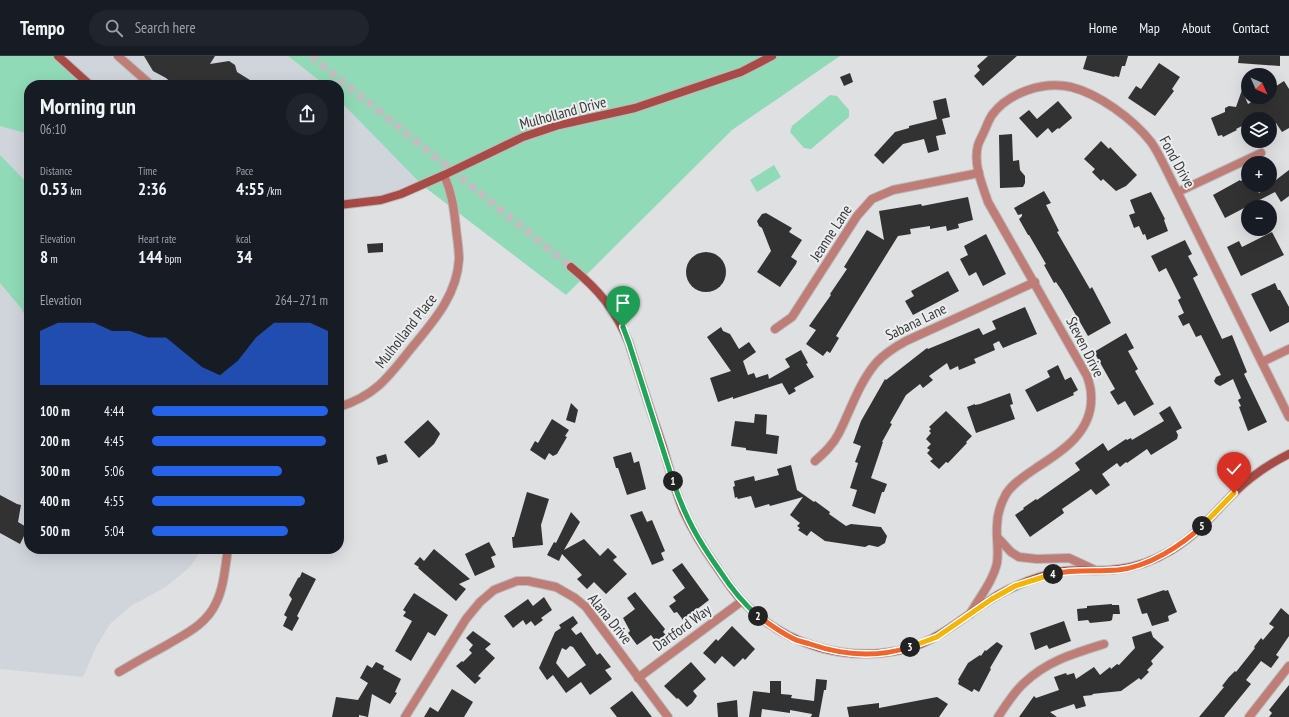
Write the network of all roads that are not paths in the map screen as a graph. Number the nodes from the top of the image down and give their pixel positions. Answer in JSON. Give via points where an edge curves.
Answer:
{"nodes":[{"id":1,"x":58,"y":56,"type":"edge"},
{"id":2,"x":118,"y":56,"type":"edge"},
{"id":3,"x":772,"y":56,"type":"edge"},
{"id":4,"x":84,"y":80,"type":"edge"},
{"id":5,"x":145,"y":80,"type":"edge"},
{"id":6,"x":1261,"y":153,"type":"dead end"},
{"id":7,"x":978,"y":173,"type":"junction"},
{"id":8,"x":444,"y":175,"type":"junction"},
{"id":9,"x":1178,"y":192,"type":"junction"},
{"id":10,"x":344,"y":204,"type":"edge"},
{"id":11,"x":571,"y":267,"type":"tunnel mouth"},
{"id":12,"x":1035,"y":282,"type":"junction"},
{"id":13,"x":775,"y":329,"type":"dead end"},
{"id":14,"x":1289,"y":349,"type":"edge"},
{"id":15,"x":1262,"y":362,"type":"junction"},
{"id":16,"x":344,"y":405,"type":"edge"},
{"id":17,"x":1289,"y":417,"type":"edge"},
{"id":18,"x":1289,"y":454,"type":"edge"},
{"id":19,"x":815,"y":461,"type":"dead end"},
{"id":20,"x":998,"y":538,"type":"junction"},
{"id":21,"x":227,"y":554,"type":"edge"},
{"id":22,"x":1095,"y":570,"type":"junction"},
{"id":23,"x":742,"y":601,"type":"junction"},
{"id":24,"x":970,"y":614,"type":"junction"},
{"id":25,"x":1104,"y":644,"type":"dead end"},
{"id":26,"x":1289,"y":666,"type":"edge"},
{"id":27,"x":119,"y":672,"type":"dead end"},
{"id":28,"x":638,"y":678,"type":"junction"},
{"id":29,"x":405,"y":717,"type":"edge"},
{"id":30,"x":668,"y":717,"type":"edge"},
{"id":31,"x":998,"y":717,"type":"edge"},
{"id":32,"x":1249,"y":717,"type":"edge"}],
"edges":[{"from":1,"to":4,"type":"main road"},
{"from":2,"to":5,"type":"street"},
{"from":3,"to":8,"type":"main road","name":"Mulholland Drive","via":[[741,72],[635,108],[559,125],[529,135]]},
{"from":6,"to":9,"type":"street"},
{"from":7,"to":9,"type":"street","name":"Fond Drive","via":[[978,146],[993,114],[1003,104],[1031,89],[1058,85],[1083,91],[1106,102],[1125,116],[1151,142]]},
{"from":7,"to":12,"type":"street","name":"Steven Drive","via":[[988,202]]},
{"from":7,"to":13,"type":"street","name":"Jeanne Lane","via":[[893,190],[872,199],[857,216],[792,317]]},
{"from":8,"to":10,"type":"main road","name":"Mulholland Drive","via":[[381,200]]},
{"from":8,"to":16,"type":"street","name":"Mulholland Place","via":[[453,201],[458,248],[456,277],[451,292],[436,318],[382,384],[358,401]]},
{"from":9,"to":15,"type":"street","name":"Fond Drive"},
{"from":11,"to":23,"type":"main road","via":[[607,302],[623,327],[684,512],[702,546]]},
{"from":12,"to":19,"type":"street","name":"Sabana Lane","via":[[887,352],[860,386],[839,434]]},
{"from":12,"to":20,"type":"street","name":"Steven Drive","via":[[1087,376],[1092,394],[1090,409],[1085,425],[1076,440],[1026,475],[1006,494],[996,527]]},
{"from":14,"to":15,"type":"street"},
{"from":15,"to":17,"type":"street","name":"Fond Drive"},
{"from":18,"to":22,"type":"main road","via":[[1255,474],[1192,536],[1170,551],[1119,570]]},
{"from":20,"to":22,"type":"street","via":[[1018,557],[1069,558]]},
{"from":20,"to":24,"type":"street","name":"Steven Drive","via":[[996,568]]},
{"from":21,"to":27,"type":"street","via":[[221,590],[210,614],[201,624],[165,642]]},
{"from":22,"to":24,"type":"main road","via":[[1064,571],[1015,586]]},
{"from":23,"to":24,"type":"main road","via":[[774,628],[794,639],[851,654],[881,653],[908,648],[937,637]]},
{"from":23,"to":28,"type":"street","name":"Dartford Way"},
{"from":25,"to":31,"type":"street","via":[[1057,660],[1039,670],[1023,683]]},
{"from":26,"to":32,"type":"street"},
{"from":28,"to":29,"type":"street","name":"Alana Drive","via":[[586,607],[556,587],[517,581],[494,590],[480,602]]},
{"from":28,"to":30,"type":"street","name":"Alana Drive"}]}
